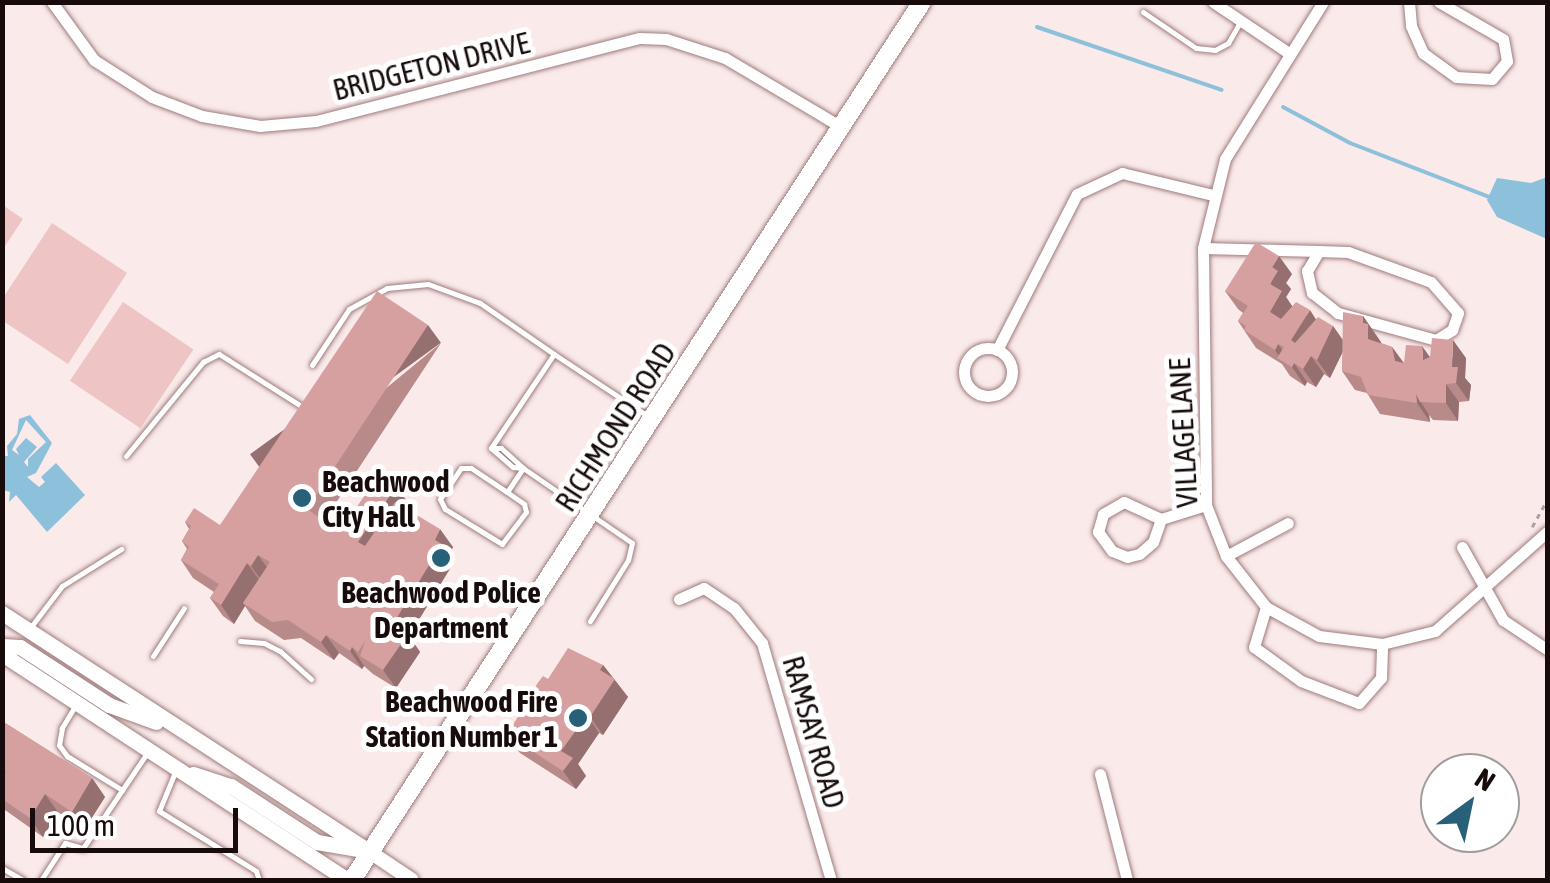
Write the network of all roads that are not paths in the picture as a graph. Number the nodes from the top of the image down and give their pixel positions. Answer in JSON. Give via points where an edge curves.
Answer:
{"nodes":[{"id":1,"x":52,"y":2,"type":"edge"},
{"id":2,"x":922,"y":2,"type":"edge"},
{"id":3,"x":1213,"y":2,"type":"edge"},
{"id":4,"x":1323,"y":2,"type":"edge"},
{"id":5,"x":1408,"y":2,"type":"edge"},
{"id":6,"x":1439,"y":2,"type":"edge"},
{"id":7,"x":1143,"y":12,"type":"dead end"},
{"id":8,"x":1241,"y":21,"type":"junction"},
{"id":9,"x":1289,"y":53,"type":"junction"},
{"id":10,"x":842,"y":127,"type":"junction"},
{"id":11,"x":1213,"y":195,"type":"junction"},
{"id":12,"x":1203,"y":248,"type":"junction"},
{"id":13,"x":1319,"y":250,"type":"junction"},
{"id":14,"x":997,"y":350,"type":"junction"},
{"id":15,"x":554,"y":354,"type":"junction"},
{"id":16,"x":312,"y":365,"type":"dead end"},
{"id":17,"x":313,"y":414,"type":"edge"},
{"id":18,"x":653,"y":419,"type":"junction"},
{"id":19,"x":126,"y":456,"type":"dead end"},
{"id":20,"x":523,"y":468,"type":"junction"},
{"id":21,"x":507,"y":492,"type":"junction"},
{"id":22,"x":1206,"y":505,"type":"junction"},
{"id":23,"x":592,"y":514,"type":"junction"},
{"id":24,"x":1161,"y":519,"type":"junction"},
{"id":25,"x":1288,"y":523,"type":"dead end"},
{"id":26,"x":1548,"y":532,"type":"edge"},
{"id":27,"x":1462,"y":547,"type":"dead end"},
{"id":28,"x":121,"y":549,"type":"dead end"},
{"id":29,"x":1226,"y":556,"type":"junction"},
{"id":30,"x":1482,"y":589,"type":"junction"},
{"id":31,"x":679,"y":598,"type":"dead end"},
{"id":32,"x":1266,"y":607,"type":"junction"},
{"id":33,"x":184,"y":608,"type":"dead end"},
{"id":34,"x":2,"y":613,"type":"edge"},
{"id":35,"x":590,"y":620,"type":"dead end"},
{"id":36,"x":2,"y":621,"type":"edge"},
{"id":37,"x":28,"y":630,"type":"junction"},
{"id":38,"x":240,"y":641,"type":"dead end"},
{"id":39,"x":1382,"y":644,"type":"junction"},
{"id":40,"x":2,"y":646,"type":"edge"},
{"id":41,"x":1548,"y":650,"type":"edge"},
{"id":42,"x":2,"y":654,"type":"edge"},
{"id":43,"x":152,"y":656,"type":"dead end"},
{"id":44,"x":311,"y":679,"type":"dead end"},
{"id":45,"x":77,"y":704,"type":"junction"},
{"id":46,"x":184,"y":732,"type":"junction"},
{"id":47,"x":148,"y":750,"type":"junction"},
{"id":48,"x":176,"y":769,"type":"junction"},
{"id":49,"x":1100,"y":774,"type":"dead end"},
{"id":50,"x":122,"y":790,"type":"junction"},
{"id":51,"x":370,"y":852,"type":"junction"},
{"id":52,"x":2,"y":868,"type":"edge"},
{"id":53,"x":23,"y":880,"type":"edge"},
{"id":54,"x":40,"y":880,"type":"edge"},
{"id":55,"x":259,"y":880,"type":"edge"},
{"id":56,"x":350,"y":880,"type":"edge"},
{"id":57,"x":412,"y":880,"type":"edge"},
{"id":58,"x":830,"y":880,"type":"edge"},
{"id":59,"x":1127,"y":880,"type":"edge"}],
"edges":[{"from":1,"to":10,"type":"street","name":"BRIDGETON DRIVE","via":[[94,60],[152,98],[260,126],[316,122],[640,38],[666,38],[725,58]]},
{"from":2,"to":10,"type":"main road","name":"RICHMOND ROAD"},
{"from":3,"to":8,"type":"street"},
{"from":4,"to":9,"type":"street","name":"VILLAGE LANE"},
{"from":5,"to":6,"type":"street","via":[[1423,53],[1456,77],[1492,79],[1507,62],[1503,39]]},
{"from":7,"to":8,"type":"lane","via":[[1196,48],[1215,50]]},
{"from":8,"to":9,"type":"street"},
{"from":9,"to":11,"type":"street","name":"VILLAGE LANE","via":[[1225,159]]},
{"from":10,"to":18,"type":"main road","name":"RICHMOND ROAD"},
{"from":11,"to":12,"type":"street","name":"VILLAGE LANE"},
{"from":11,"to":14,"type":"street","via":[[1122,173],[1077,194]]},
{"from":12,"to":13,"type":"street"},
{"from":12,"to":22,"type":"street","name":"VILLAGE LANE"},
{"from":13,"to":13,"type":"street","via":[[1348,252],[1431,282],[1458,314],[1452,330],[1436,340],[1338,313],[1312,293],[1308,271]]},
{"from":14,"to":14,"type":"street","via":[[976,351],[965,365],[966,381],[980,394],[994,395],[1010,380],[1010,362]]},
{"from":15,"to":16,"type":"lane","via":[[480,303],[428,284],[387,288],[348,309]]},
{"from":15,"to":18,"type":"lane"},
{"from":15,"to":20,"type":"lane","via":[[491,448]]},
{"from":17,"to":19,"type":"lane","via":[[219,354],[203,362]]},
{"from":18,"to":23,"type":"main road","name":"RICHMOND ROAD"},
{"from":20,"to":21,"type":"lane"},
{"from":20,"to":23,"type":"lane"},
{"from":21,"to":21,"type":"lane","via":[[465,467],[440,499],[502,544],[526,512]]},
{"from":22,"to":24,"type":"street"},
{"from":22,"to":29,"type":"street","name":"VILLAGE LANE"},
{"from":23,"to":35,"type":"lane","via":[[632,549]]},
{"from":23,"to":51,"type":"main road","name":"RICHMOND ROAD"},
{"from":24,"to":24,"type":"street","via":[[1124,502],[1103,514],[1098,532],[1126,557],[1153,542]]},
{"from":25,"to":29,"type":"street"},
{"from":26,"to":30,"type":"street","name":"VILLAGE LANE"},
{"from":27,"to":30,"type":"street"},
{"from":28,"to":37,"type":"lane","via":[[62,586]]},
{"from":29,"to":32,"type":"street","name":"VILLAGE LANE"},
{"from":30,"to":39,"type":"street","name":"VILLAGE LANE","via":[[1435,631]]},
{"from":30,"to":41,"type":"street","via":[[1503,620]]},
{"from":31,"to":58,"type":"street","name":"RAMSAY ROAD","via":[[704,588],[734,608],[762,643]]},
{"from":32,"to":39,"type":"street","name":"VILLAGE LANE","via":[[1319,636]]},
{"from":32,"to":39,"type":"street","via":[[1254,648],[1300,682],[1359,703],[1381,678]]},
{"from":33,"to":43,"type":"lane"},
{"from":34,"to":37,"type":"main road"},
{"from":36,"to":37,"type":"main road"},
{"from":37,"to":46,"type":"main road"},
{"from":38,"to":44,"type":"lane","via":[[280,651]]},
{"from":40,"to":46,"type":"main road","via":[[20,648],[109,705]]},
{"from":42,"to":45,"type":"main road"},
{"from":45,"to":47,"type":"main road"},
{"from":45,"to":50,"type":"lane","via":[[59,744]]},
{"from":46,"to":51,"type":"main road"},
{"from":47,"to":48,"type":"main road"},
{"from":47,"to":50,"type":"lane"},
{"from":48,"to":51,"type":"main road","via":[[231,786],[318,842]]},
{"from":48,"to":55,"type":"lane","via":[[159,811],[256,871]]},
{"from":48,"to":56,"type":"main road"},
{"from":49,"to":59,"type":"street"},
{"from":50,"to":54,"type":"lane","via":[[82,848],[65,843]]},
{"from":51,"to":56,"type":"main road","name":"RICHMOND ROAD"},
{"from":51,"to":57,"type":"street"},
{"from":52,"to":53,"type":"lane"}]}
